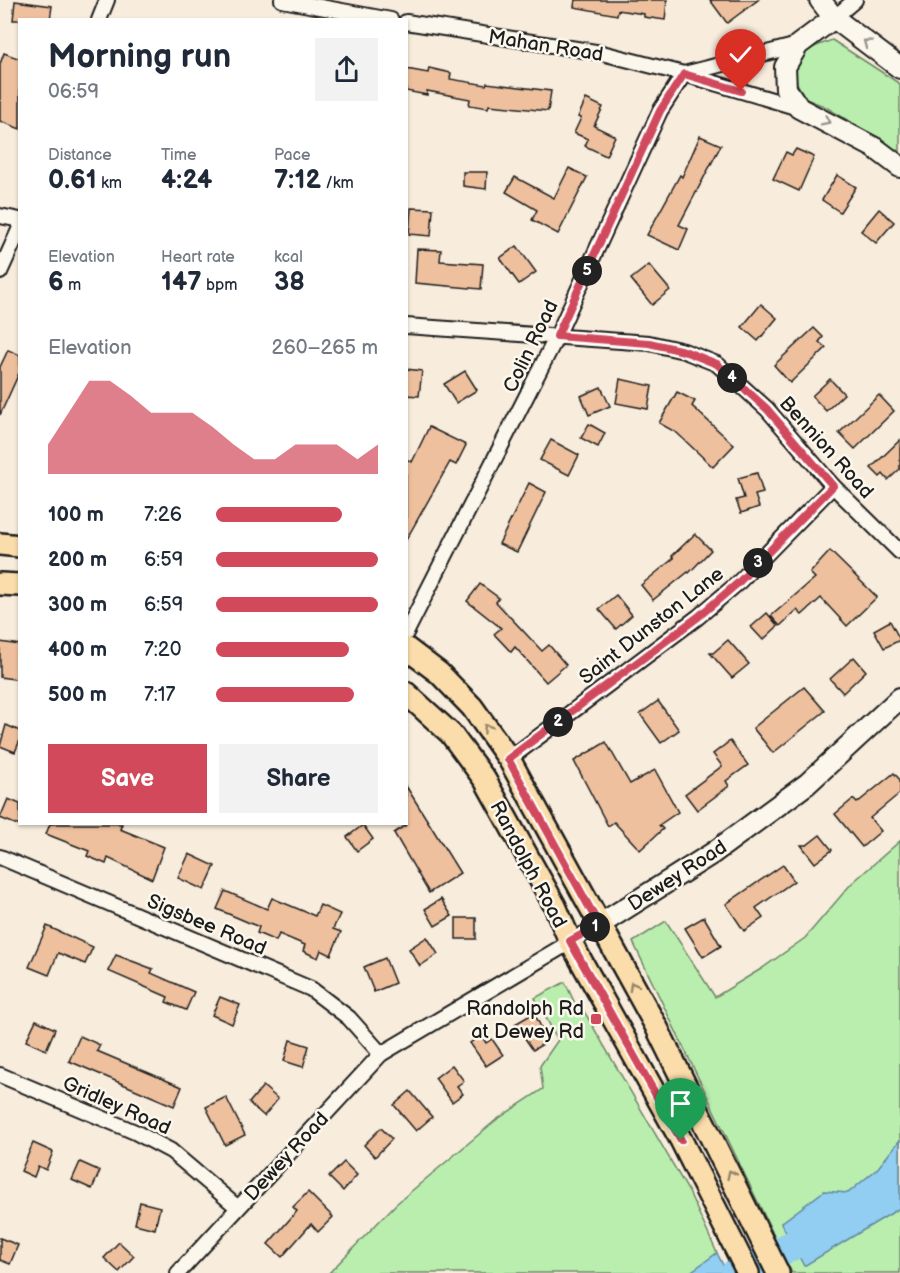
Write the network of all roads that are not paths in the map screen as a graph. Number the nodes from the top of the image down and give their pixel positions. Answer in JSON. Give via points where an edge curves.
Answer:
{"nodes":[{"id":1,"x":107,"y":0,"type":"edge"},
{"id":2,"x":282,"y":0,"type":"edge"},
{"id":3,"x":820,"y":0,"type":"edge"},
{"id":4,"x":855,"y":0,"type":"edge"},
{"id":5,"x":364,"y":17,"type":"edge"},
{"id":6,"x":100,"y":18,"type":"edge"},
{"id":7,"x":834,"y":18,"type":"junction"},
{"id":8,"x":408,"y":22,"type":"edge"},
{"id":9,"x":798,"y":45,"type":"junction"},
{"id":10,"x":900,"y":68,"type":"edge"},
{"id":11,"x":684,"y":74,"type":"junction"},
{"id":12,"x":799,"y":108,"type":"junction"},
{"id":13,"x":900,"y":167,"type":"edge"},
{"id":14,"x":0,"y":216,"type":"edge"},
{"id":15,"x":18,"y":220,"type":"edge"},
{"id":16,"x":18,"y":232,"type":"edge"},
{"id":17,"x":0,"y":272,"type":"edge"},
{"id":18,"x":408,"y":326,"type":"edge"},
{"id":19,"x":557,"y":336,"type":"junction"},
{"id":20,"x":833,"y":486,"type":"junction"},
{"id":21,"x":0,"y":544,"type":"edge"},
{"id":22,"x":18,"y":546,"type":"edge"},
{"id":23,"x":900,"y":552,"type":"edge"},
{"id":24,"x":0,"y":584,"type":"edge"},
{"id":25,"x":18,"y":585,"type":"edge"},
{"id":26,"x":408,"y":629,"type":"edge"},
{"id":27,"x":408,"y":650,"type":"edge"},
{"id":28,"x":408,"y":695,"type":"edge"},
{"id":29,"x":900,"y":698,"type":"edge"},
{"id":30,"x":508,"y":759,"type":"junction"},
{"id":31,"x":0,"y":857,"type":"edge"},
{"id":32,"x":599,"y":925,"type":"junction"},
{"id":33,"x":570,"y":941,"type":"junction"},
{"id":34,"x":381,"y":1054,"type":"junction"},
{"id":35,"x":0,"y":1075,"type":"edge"},
{"id":36,"x":237,"y":1207,"type":"junction"},
{"id":37,"x":178,"y":1273,"type":"edge"},
{"id":38,"x":748,"y":1273,"type":"edge"},
{"id":39,"x":778,"y":1273,"type":"edge"}],
"edges":[{"from":1,"to":6,"type":"street"},
{"from":2,"to":5,"type":"street"},
{"from":3,"to":7,"type":"street"},
{"from":4,"to":7,"type":"street"},
{"from":7,"to":9,"type":"street","name":"Mahan Road"},
{"from":10,"to":7,"type":"street","one_way":true},
{"from":8,"to":11,"type":"street","name":"Mahan Road","via":[[602,53]]},
{"from":9,"to":11,"type":"street","name":"Mahan Road"},
{"from":9,"to":12,"type":"street","name":"Mahan Road","via":[[785,67],[786,89]]},
{"from":11,"to":12,"type":"street","name":"Mahan Road"},
{"from":11,"to":19,"type":"street","name":"Colin Road","via":[[660,111]]},
{"from":12,"to":13,"type":"street","name":"Mahan Road","one_way":true,"via":[[875,148]]},
{"from":14,"to":15,"type":"street"},
{"from":16,"to":17,"type":"street"},
{"from":18,"to":19,"type":"street","name":"Bennion Road"},
{"from":19,"to":20,"type":"street","name":"Bennion Road","via":[[649,343],[717,364],[767,409]]},
{"from":19,"to":26,"type":"street","name":"Colin Road"},
{"from":20,"to":23,"type":"street","name":"Bennion Road"},
{"from":20,"to":30,"type":"street","name":"Saint Dunston Lane","via":[[739,582],[698,617]]},
{"from":21,"to":22,"type":"main road"},
{"from":24,"to":25,"type":"main road"},
{"from":30,"to":27,"type":"main road","name":"Randolph Road","one_way":true,"via":[[472,707],[439,673]]},
{"from":28,"to":33,"type":"main road","name":"Randolph Road","via":[[451,734],[485,780],[555,906]]},
{"from":29,"to":32,"type":"street","name":"Dewey Road","via":[[807,784],[713,853]]},
{"from":30,"to":32,"type":"main road","name":"Randolph Road"},
{"from":31,"to":34,"type":"street","name":"Sigsbee Road","via":[[311,989],[348,1018]]},
{"from":32,"to":33,"type":"street","name":"Dewey Road"},
{"from":39,"to":32,"type":"main road","name":"Randolph Road","one_way":true,"via":[[656,1026]]},
{"from":33,"to":34,"type":"street","name":"Dewey Road"},
{"from":33,"to":38,"type":"main road","name":"Randolph Road","via":[[681,1140]]},
{"from":34,"to":36,"type":"street","name":"Dewey Road"},
{"from":35,"to":36,"type":"street","name":"Gridley Road","via":[[171,1151]]},
{"from":36,"to":37,"type":"street","name":"Dewey Road"}]}
